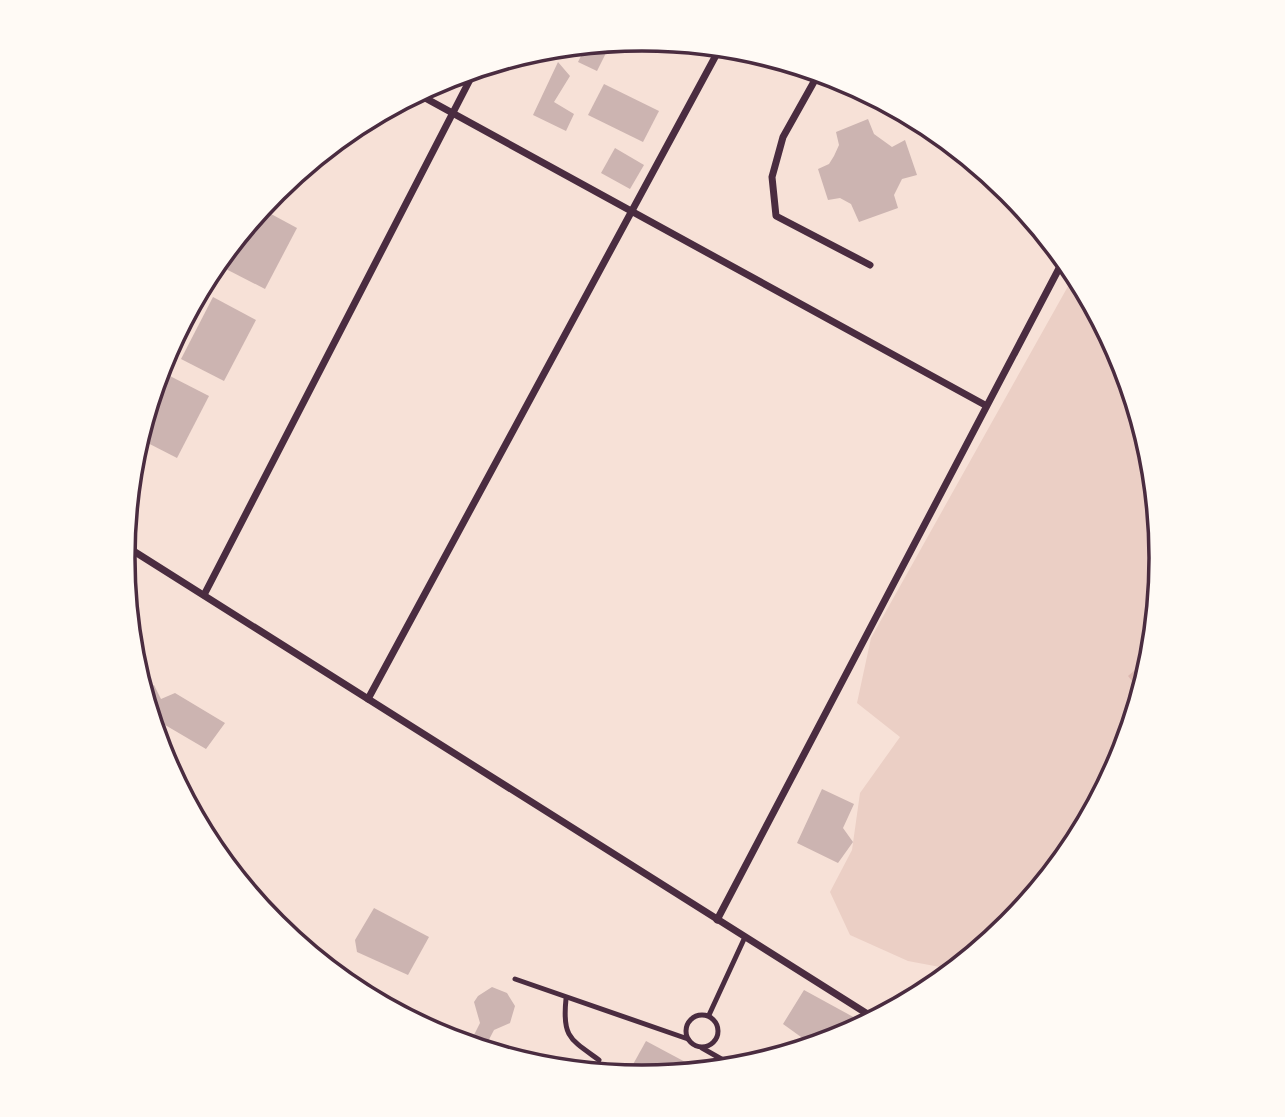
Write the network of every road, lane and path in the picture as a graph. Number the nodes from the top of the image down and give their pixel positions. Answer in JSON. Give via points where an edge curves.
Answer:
{"nodes":[{"id":1,"x":716,"y":56,"type":"edge"},
{"id":2,"x":814,"y":81,"type":"edge"},
{"id":3,"x":469,"y":82,"type":"edge"},
{"id":4,"x":427,"y":99,"type":"edge"},
{"id":5,"x":453,"y":112,"type":"junction"},
{"id":6,"x":634,"y":210,"type":"junction"},
{"id":7,"x":870,"y":265,"type":"dead end"},
{"id":8,"x":1059,"y":268,"type":"edge"},
{"id":9,"x":985,"y":405,"type":"junction"},
{"id":10,"x":135,"y":552,"type":"edge"},
{"id":11,"x":204,"y":595,"type":"junction"},
{"id":12,"x":368,"y":699,"type":"junction"},
{"id":13,"x":717,"y":920,"type":"junction"},
{"id":14,"x":745,"y":937,"type":"junction"},
{"id":15,"x":515,"y":979,"type":"dead end"},
{"id":16,"x":566,"y":999,"type":"junction"},
{"id":17,"x":867,"y":1014,"type":"edge"},
{"id":18,"x":709,"y":1015,"type":"junction"},
{"id":19,"x":688,"y":1039,"type":"junction"},
{"id":20,"x":699,"y":1047,"type":"junction"},
{"id":21,"x":599,"y":1060,"type":"dead end"},
{"id":22,"x":722,"y":1060,"type":"edge"}],
"edges":[{"from":1,"to":6,"type":"street"},
{"from":2,"to":7,"type":"street","via":[[783,137],[772,177],[776,216]]},
{"from":3,"to":5,"type":"street"},
{"from":4,"to":5,"type":"street"},
{"from":5,"to":6,"type":"street"},
{"from":5,"to":11,"type":"street"},
{"from":6,"to":9,"type":"street"},
{"from":6,"to":12,"type":"street"},
{"from":8,"to":9,"type":"street"},
{"from":9,"to":13,"type":"street"},
{"from":10,"to":11,"type":"street"},
{"from":11,"to":12,"type":"street"},
{"from":12,"to":13,"type":"street"},
{"from":13,"to":14,"type":"street"},
{"from":14,"to":17,"type":"street"},
{"from":14,"to":18,"type":"lane"},
{"from":15,"to":16,"type":"lane"},
{"from":16,"to":19,"type":"lane"},
{"from":16,"to":21,"type":"lane","via":[[564,1021],[570,1039]]},
{"from":18,"to":19,"type":"lane","via":[[698,1014],[690,1020],[685,1029]]},
{"from":18,"to":20,"type":"lane","via":[[719,1027],[717,1038]]},
{"from":19,"to":20,"type":"lane"},
{"from":20,"to":22,"type":"lane"}]}
